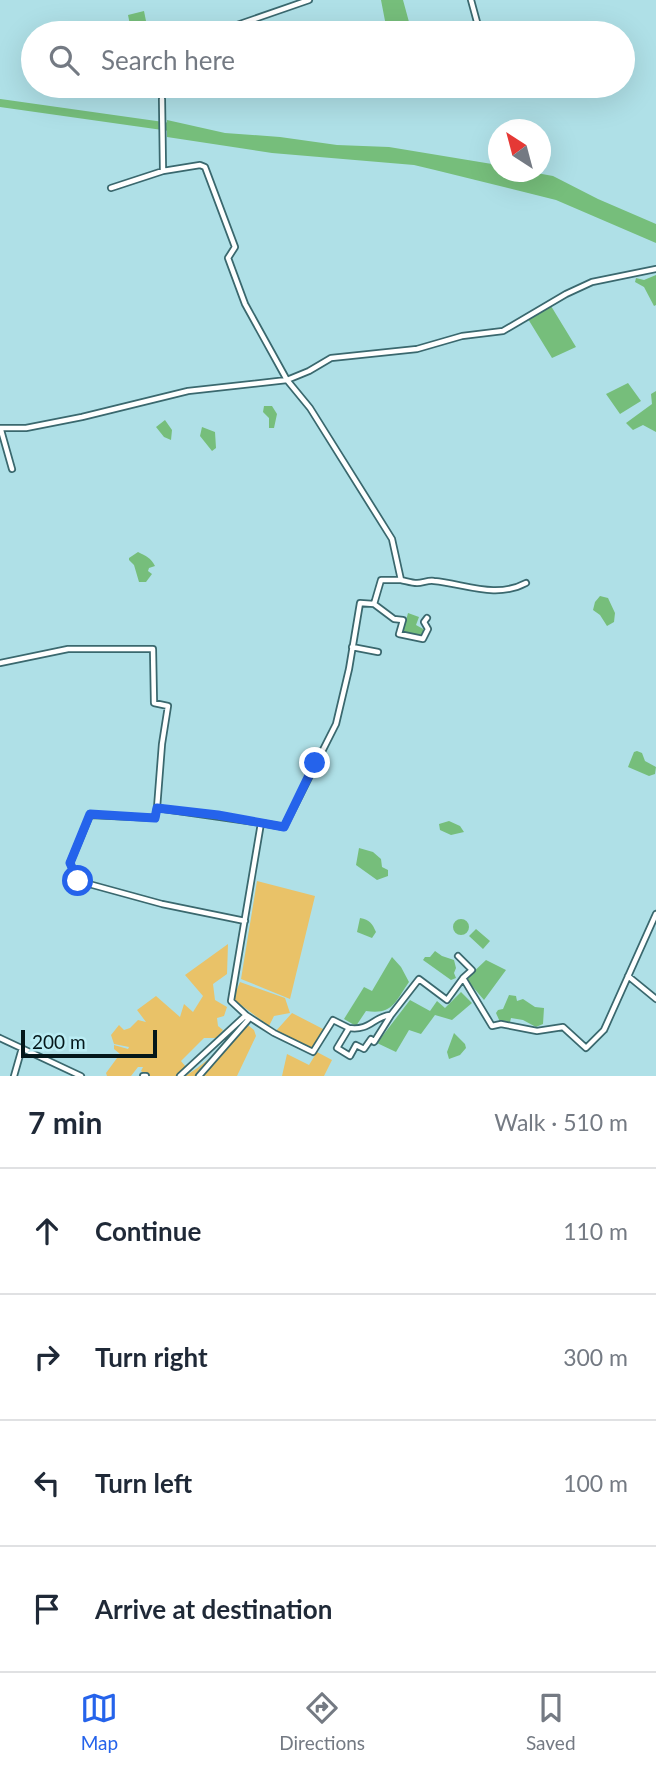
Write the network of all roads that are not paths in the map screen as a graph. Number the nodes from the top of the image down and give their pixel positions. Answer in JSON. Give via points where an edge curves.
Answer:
{"nodes":[{"id":1,"x":309,"y":0,"type":"edge"},
{"id":2,"x":471,"y":0,"type":"edge"},
{"id":3,"x":249,"y":21,"type":"edge"},
{"id":4,"x":477,"y":21,"type":"edge"},
{"id":5,"x":162,"y":99,"type":"dead end"},
{"id":6,"x":163,"y":171,"type":"junction"},
{"id":7,"x":111,"y":188,"type":"dead end"},
{"id":8,"x":656,"y":269,"type":"edge"},
{"id":9,"x":287,"y":380,"type":"junction"},
{"id":10,"x":0,"y":429,"type":"edge"},
{"id":11,"x":12,"y":469,"type":"dead end"},
{"id":12,"x":401,"y":580,"type":"junction"},
{"id":13,"x":526,"y":583,"type":"dead end"},
{"id":14,"x":374,"y":604,"type":"junction"},
{"id":15,"x":426,"y":618,"type":"dead end"},
{"id":16,"x":352,"y":647,"type":"junction"},
{"id":17,"x":378,"y":652,"type":"dead end"},
{"id":18,"x":0,"y":663,"type":"edge"},
{"id":19,"x":157,"y":808,"type":"junction"},
{"id":20,"x":261,"y":823,"type":"junction"},
{"id":21,"x":656,"y":914,"type":"edge"},
{"id":22,"x":245,"y":920,"type":"junction"},
{"id":23,"x":458,"y":956,"type":"dead end"},
{"id":24,"x":628,"y":976,"type":"junction"},
{"id":25,"x":463,"y":978,"type":"junction"},
{"id":26,"x":656,"y":999,"type":"edge"},
{"id":27,"x":246,"y":1015,"type":"junction"},
{"id":28,"x":391,"y":1015,"type":"junction"},
{"id":29,"x":349,"y":1028,"type":"junction"},
{"id":30,"x":0,"y":1038,"type":"edge"},
{"id":31,"x":22,"y":1048,"type":"junction"},
{"id":32,"x":13,"y":1076,"type":"edge"},
{"id":33,"x":81,"y":1076,"type":"edge"},
{"id":34,"x":180,"y":1076,"type":"edge"},
{"id":35,"x":200,"y":1076,"type":"edge"}],
"edges":[{"from":1,"to":3,"type":"street"},
{"from":2,"to":4,"type":"street"},
{"from":5,"to":6,"type":"street"},
{"from":6,"to":7,"type":"street"},
{"from":6,"to":9,"type":"street","via":[[200,165],[208,171],[235,247],[228,258],[245,303]]},
{"from":8,"to":9,"type":"street","via":[[592,282],[503,331],[462,336],[417,349],[331,358]]},
{"from":9,"to":10,"type":"street","via":[[188,391],[82,417]]},
{"from":9,"to":12,"type":"street","via":[[310,408],[392,540]]},
{"from":10,"to":11,"type":"street"},
{"from":12,"to":13,"type":"street","via":[[431,580],[482,590],[517,588]]},
{"from":12,"to":14,"type":"street","via":[[381,580]]},
{"from":14,"to":15,"type":"street","via":[[403,620],[399,634],[422,639],[428,629]]},
{"from":14,"to":16,"type":"street","via":[[360,603]]},
{"from":16,"to":17,"type":"street"},
{"from":16,"to":20,"type":"street","via":[[336,724],[284,827]]},
{"from":18,"to":19,"type":"street","via":[[68,649],[153,649],[154,703],[168,706]]},
{"from":19,"to":20,"type":"street"},
{"from":19,"to":22,"type":"street","via":[[155,818],[90,814],[70,863],[78,881]]},
{"from":20,"to":22,"type":"street"},
{"from":21,"to":24,"type":"street"},
{"from":22,"to":27,"type":"street","via":[[231,1001]]},
{"from":23,"to":25,"type":"street","via":[[472,970]]},
{"from":24,"to":25,"type":"street","via":[[604,1030],[586,1048],[563,1027],[537,1031],[492,1026]]},
{"from":24,"to":26,"type":"street"},
{"from":25,"to":28,"type":"street","via":[[447,1000],[419,979]]},
{"from":27,"to":29,"type":"street","via":[[313,1052],[333,1020]]},
{"from":27,"to":34,"type":"street"},
{"from":27,"to":35,"type":"street","via":[[248,1020]]},
{"from":28,"to":29,"type":"street","via":[[360,1030]]},
{"from":28,"to":29,"type":"street","via":[[374,1042],[371,1039],[364,1049],[356,1045],[350,1056],[337,1048]]},
{"from":30,"to":31,"type":"street"},
{"from":31,"to":32,"type":"street"},
{"from":31,"to":33,"type":"street"}]}
